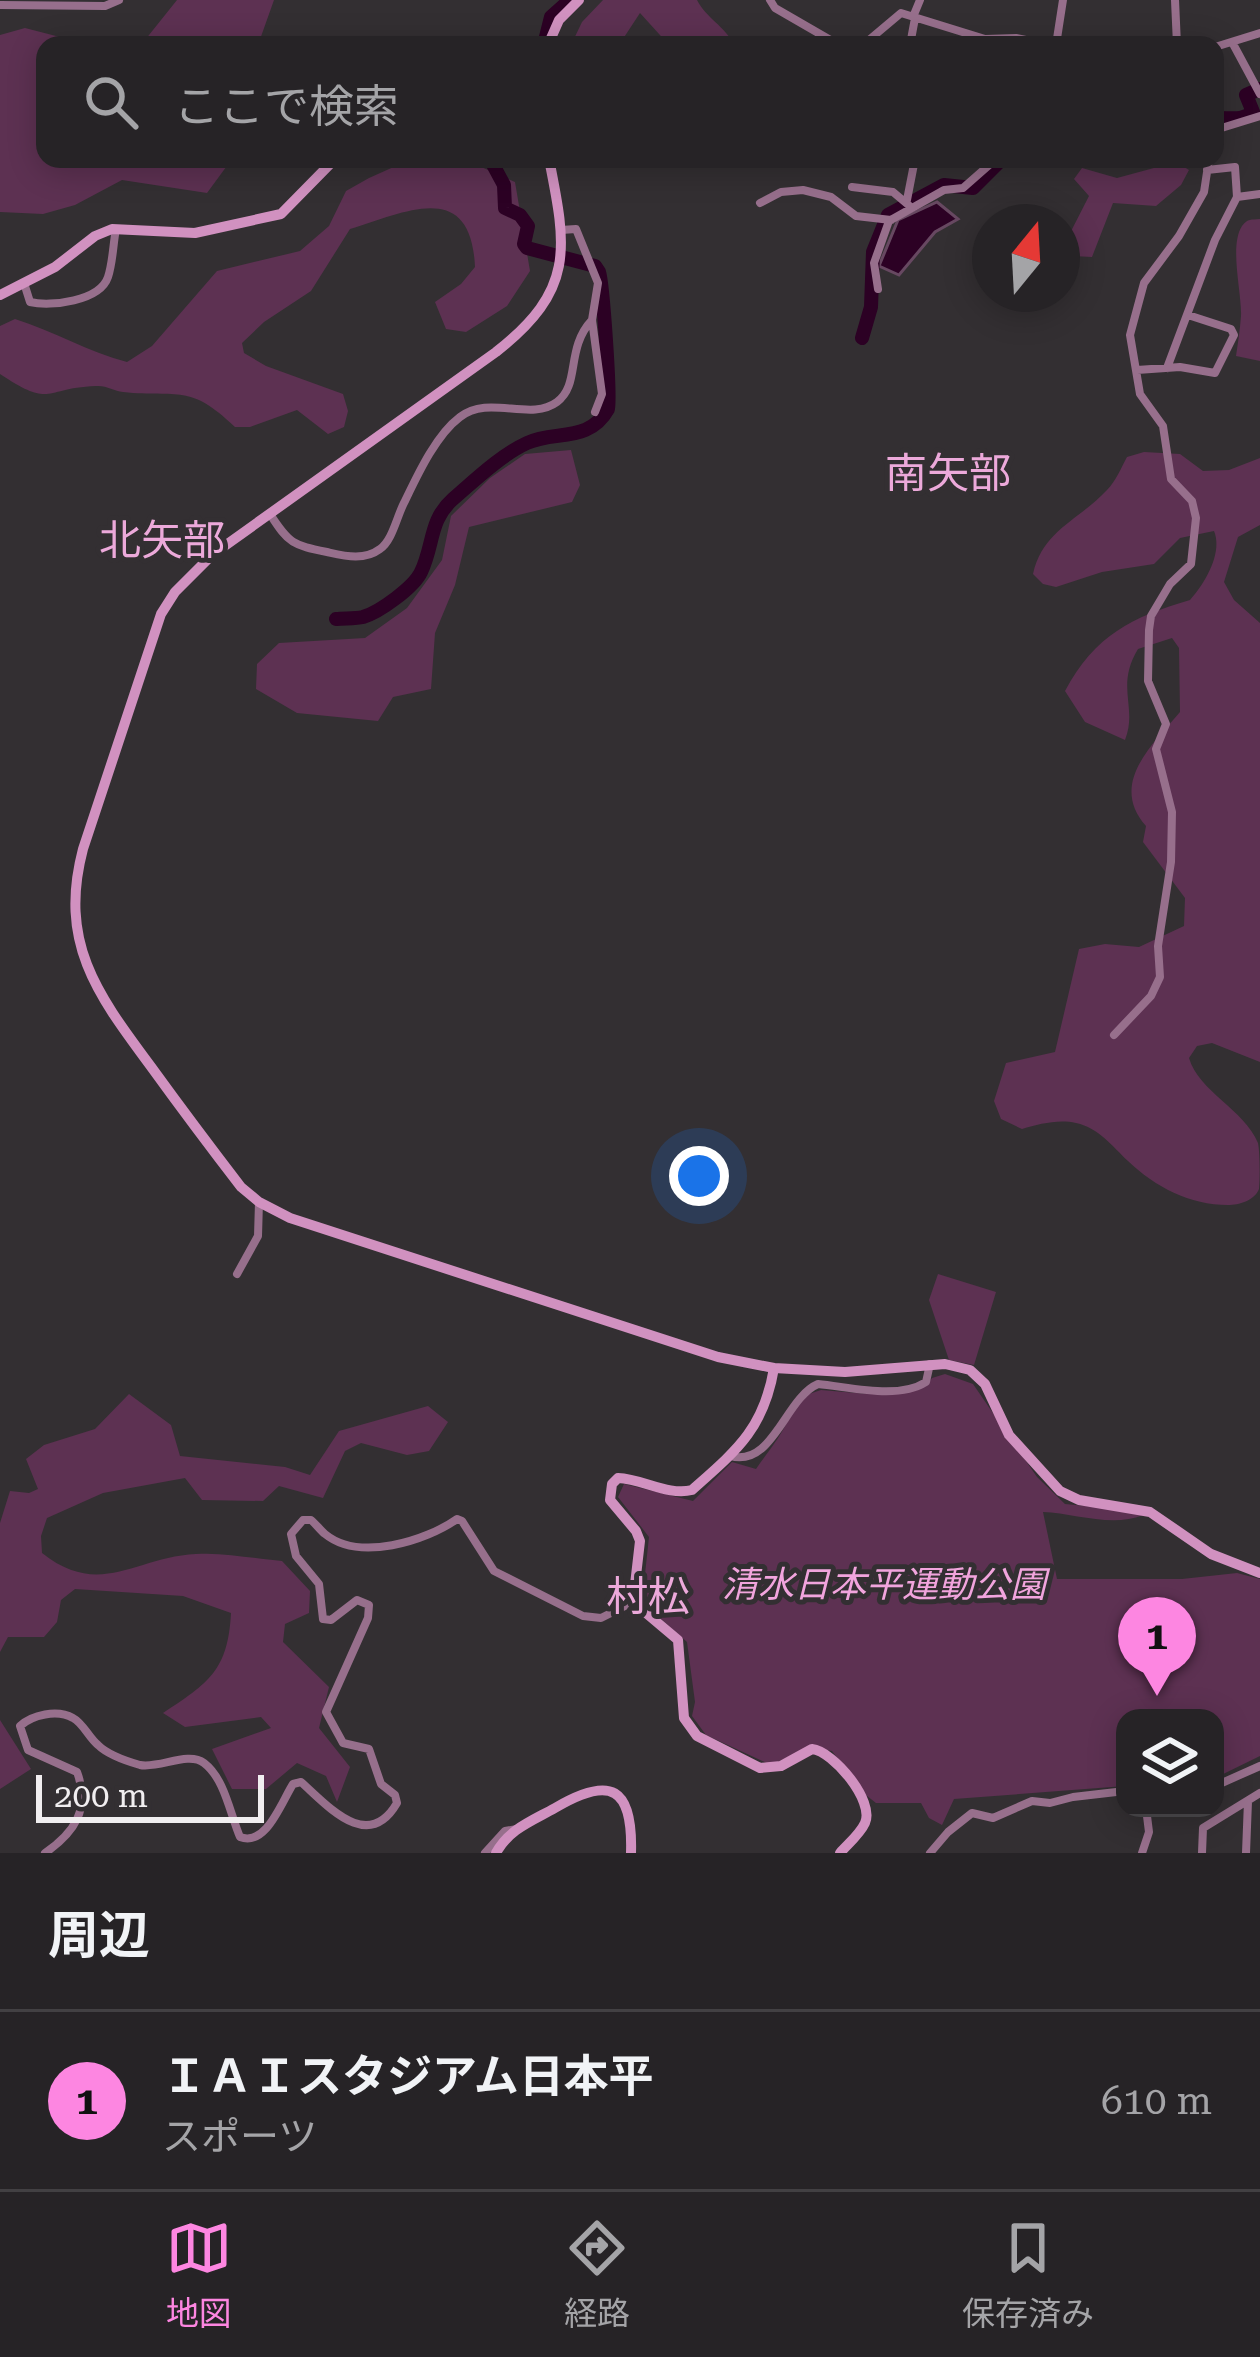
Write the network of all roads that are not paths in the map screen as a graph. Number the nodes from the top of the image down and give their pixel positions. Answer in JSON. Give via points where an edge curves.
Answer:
{"nodes":[{"id":1,"x":119,"y":0,"type":"edge"},
{"id":2,"x":579,"y":0,"type":"edge"},
{"id":3,"x":770,"y":0,"type":"edge"},
{"id":4,"x":920,"y":0,"type":"edge"},
{"id":5,"x":1063,"y":0,"type":"edge"},
{"id":6,"x":1175,"y":0,"type":"edge"},
{"id":7,"x":0,"y":5,"type":"edge"},
{"id":8,"x":914,"y":18,"type":"junction"},
{"id":9,"x":1260,"y":33,"type":"edge"},
{"id":10,"x":552,"y":36,"type":"edge"},
{"id":11,"x":821,"y":36,"type":"edge"},
{"id":12,"x":873,"y":36,"type":"edge"},
{"id":13,"x":911,"y":36,"type":"edge"},
{"id":14,"x":961,"y":36,"type":"edge"},
{"id":15,"x":1055,"y":36,"type":"edge"},
{"id":16,"x":1177,"y":36,"type":"edge"},
{"id":17,"x":1232,"y":42,"type":"junction"},
{"id":18,"x":1224,"y":44,"type":"edge"},
{"id":19,"x":1260,"y":94,"type":"edge"},
{"id":20,"x":1260,"y":116,"type":"edge"},
{"id":21,"x":1224,"y":128,"type":"edge"},
{"id":22,"x":1224,"y":166,"type":"edge"},
{"id":23,"x":327,"y":168,"type":"edge"},
{"id":24,"x":551,"y":168,"type":"edge"},
{"id":25,"x":914,"y":168,"type":"edge"},
{"id":26,"x":986,"y":168,"type":"edge"},
{"id":27,"x":1207,"y":168,"type":"edge"},
{"id":28,"x":852,"y":188,"type":"dead end"},
{"id":29,"x":1260,"y":194,"type":"edge"},
{"id":30,"x":1237,"y":197,"type":"junction"},
{"id":31,"x":760,"y":202,"type":"dead end"},
{"id":32,"x":909,"y":204,"type":"junction"},
{"id":33,"x":891,"y":220,"type":"junction"},
{"id":34,"x":116,"y":229,"type":"junction"},
{"id":35,"x":561,"y":230,"type":"junction"},
{"id":36,"x":24,"y":283,"type":"junction"},
{"id":37,"x":878,"y":289,"type":"dead end"},
{"id":38,"x":0,"y":295,"type":"edge"},
{"id":39,"x":1187,"y":315,"type":"junction"},
{"id":40,"x":592,"y":320,"type":"junction"},
{"id":41,"x":1167,"y":368,"type":"junction"},
{"id":42,"x":1137,"y":370,"type":"junction"},
{"id":43,"x":595,"y":412,"type":"dead end"},
{"id":44,"x":270,"y":514,"type":"junction"},
{"id":45,"x":1114,"y":1035,"type":"dead end"},
{"id":46,"x":260,"y":1202,"type":"junction"},
{"id":47,"x":237,"y":1274,"type":"dead end"},
{"id":48,"x":930,"y":1364,"type":"junction"},
{"id":49,"x":774,"y":1368,"type":"junction"},
{"id":50,"x":729,"y":1456,"type":"junction"},
{"id":51,"x":1260,"y":1573,"type":"edge"},
{"id":52,"x":634,"y":1602,"type":"junction"},
{"id":53,"x":1260,"y":1766,"type":"edge"},
{"id":54,"x":1224,"y":1782,"type":"edge"},
{"id":55,"x":1116,"y":1793,"type":"edge"},
{"id":56,"x":1260,"y":1793,"type":"edge"},
{"id":57,"x":1248,"y":1800,"type":"junction"},
{"id":58,"x":1147,"y":1817,"type":"edge"},
{"id":59,"x":519,"y":1828,"type":"junction"},
{"id":60,"x":44,"y":1853,"type":"edge"},
{"id":61,"x":485,"y":1853,"type":"edge"},
{"id":62,"x":496,"y":1853,"type":"edge"},
{"id":63,"x":631,"y":1853,"type":"edge"},
{"id":64,"x":840,"y":1853,"type":"edge"},
{"id":65,"x":930,"y":1853,"type":"edge"},
{"id":66,"x":1142,"y":1853,"type":"edge"},
{"id":67,"x":1202,"y":1853,"type":"edge"},
{"id":68,"x":1246,"y":1853,"type":"edge"}],
"edges":[{"from":1,"to":7,"type":"street"},
{"from":2,"to":10,"type":"street"},
{"from":3,"to":11,"type":"street"},
{"from":4,"to":8,"type":"street"},
{"from":5,"to":15,"type":"street"},
{"from":6,"to":16,"type":"street"},
{"from":8,"to":12,"type":"street","via":[[902,13]]},
{"from":8,"to":13,"type":"street"},
{"from":8,"to":14,"type":"street"},
{"from":9,"to":17,"type":"street"},
{"from":17,"to":18,"type":"street"},
{"from":17,"to":19,"type":"street"},
{"from":20,"to":21,"type":"street"},
{"from":22,"to":30,"type":"street","via":[[1234,167]]},
{"from":23,"to":34,"type":"street","via":[[272,218],[195,233]]},
{"from":24,"to":35,"type":"street"},
{"from":25,"to":32,"type":"street"},
{"from":26,"to":32,"type":"street","via":[[964,188]]},
{"from":27,"to":42,"type":"street","via":[[1204,192],[1141,290],[1130,335]]},
{"from":28,"to":32,"type":"street","via":[[893,192]]},
{"from":29,"to":30,"type":"street"},
{"from":30,"to":39,"type":"street"},
{"from":31,"to":33,"type":"street","via":[[803,190],[831,197],[856,216]]},
{"from":32,"to":33,"type":"street"},
{"from":33,"to":37,"type":"street","via":[[874,263]]},
{"from":34,"to":36,"type":"street"},
{"from":34,"to":36,"type":"street","via":[[105,284],[92,292],[39,304],[30,302]]},
{"from":35,"to":40,"type":"street","via":[[576,229],[598,283]]},
{"from":35,"to":44,"type":"street","via":[[556,281],[531,322]]},
{"from":36,"to":38,"type":"street"},
{"from":39,"to":41,"type":"street"},
{"from":39,"to":41,"type":"street","via":[[1234,335],[1215,373]]},
{"from":40,"to":43,"type":"street","via":[[602,394]]},
{"from":40,"to":44,"type":"street","via":[[576,342],[569,386],[554,404],[491,406],[463,413],[447,429],[380,550],[358,557],[298,546]]},
{"from":41,"to":42,"type":"street"},
{"from":42,"to":45,"type":"street","via":[[1143,400],[1163,426],[1171,479],[1192,501],[1196,535],[1191,564],[1170,584],[1149,630],[1148,681],[1166,724],[1156,749],[1172,812],[1160,977]]},
{"from":44,"to":46,"type":"street","via":[[190,574],[161,614],[82,849],[74,900],[84,963],[102,1000]]},
{"from":46,"to":47,"type":"street","via":[[258,1236]]},
{"from":46,"to":49,"type":"street","via":[[676,1343]]},
{"from":48,"to":49,"type":"street"},
{"from":48,"to":50,"type":"street","via":[[926,1382],[914,1389],[810,1387],[754,1455]]},
{"from":48,"to":51,"type":"street","via":[[980,1377],[1000,1421],[1060,1491],[1150,1512],[1211,1554]]},
{"from":49,"to":50,"type":"street","via":[[763,1414]]},
{"from":50,"to":52,"type":"street","via":[[686,1493],[626,1478],[612,1484],[610,1500],[640,1541]]},
{"from":52,"to":60,"type":"street","via":[[601,1618],[583,1616],[494,1571],[457,1519],[409,1544],[364,1547],[303,1520],[292,1534],[296,1556],[319,1584],[323,1619],[357,1600],[369,1605],[326,1712],[343,1743],[369,1750],[381,1784],[395,1795],[384,1829],[373,1835],[341,1828],[301,1782],[264,1831],[246,1841],[206,1764],[139,1764],[110,1754],[72,1717],[38,1715],[20,1726],[28,1750],[76,1772],[82,1808],[73,1831]]},
{"from":52,"to":64,"type":"street","via":[[678,1640],[684,1718],[698,1736],[760,1768],[812,1749],[838,1762],[867,1815]]},
{"from":53,"to":54,"type":"street"},
{"from":55,"to":65,"type":"street","via":[[1032,1801],[993,1818],[972,1814]]},
{"from":56,"to":57,"type":"street"},
{"from":57,"to":67,"type":"street","via":[[1203,1828]]},
{"from":57,"to":68,"type":"street"},
{"from":58,"to":66,"type":"street"},
{"from":59,"to":61,"type":"street"},
{"from":59,"to":62,"type":"street"},
{"from":59,"to":63,"type":"street","via":[[578,1794],[610,1790],[629,1809]]}]}
